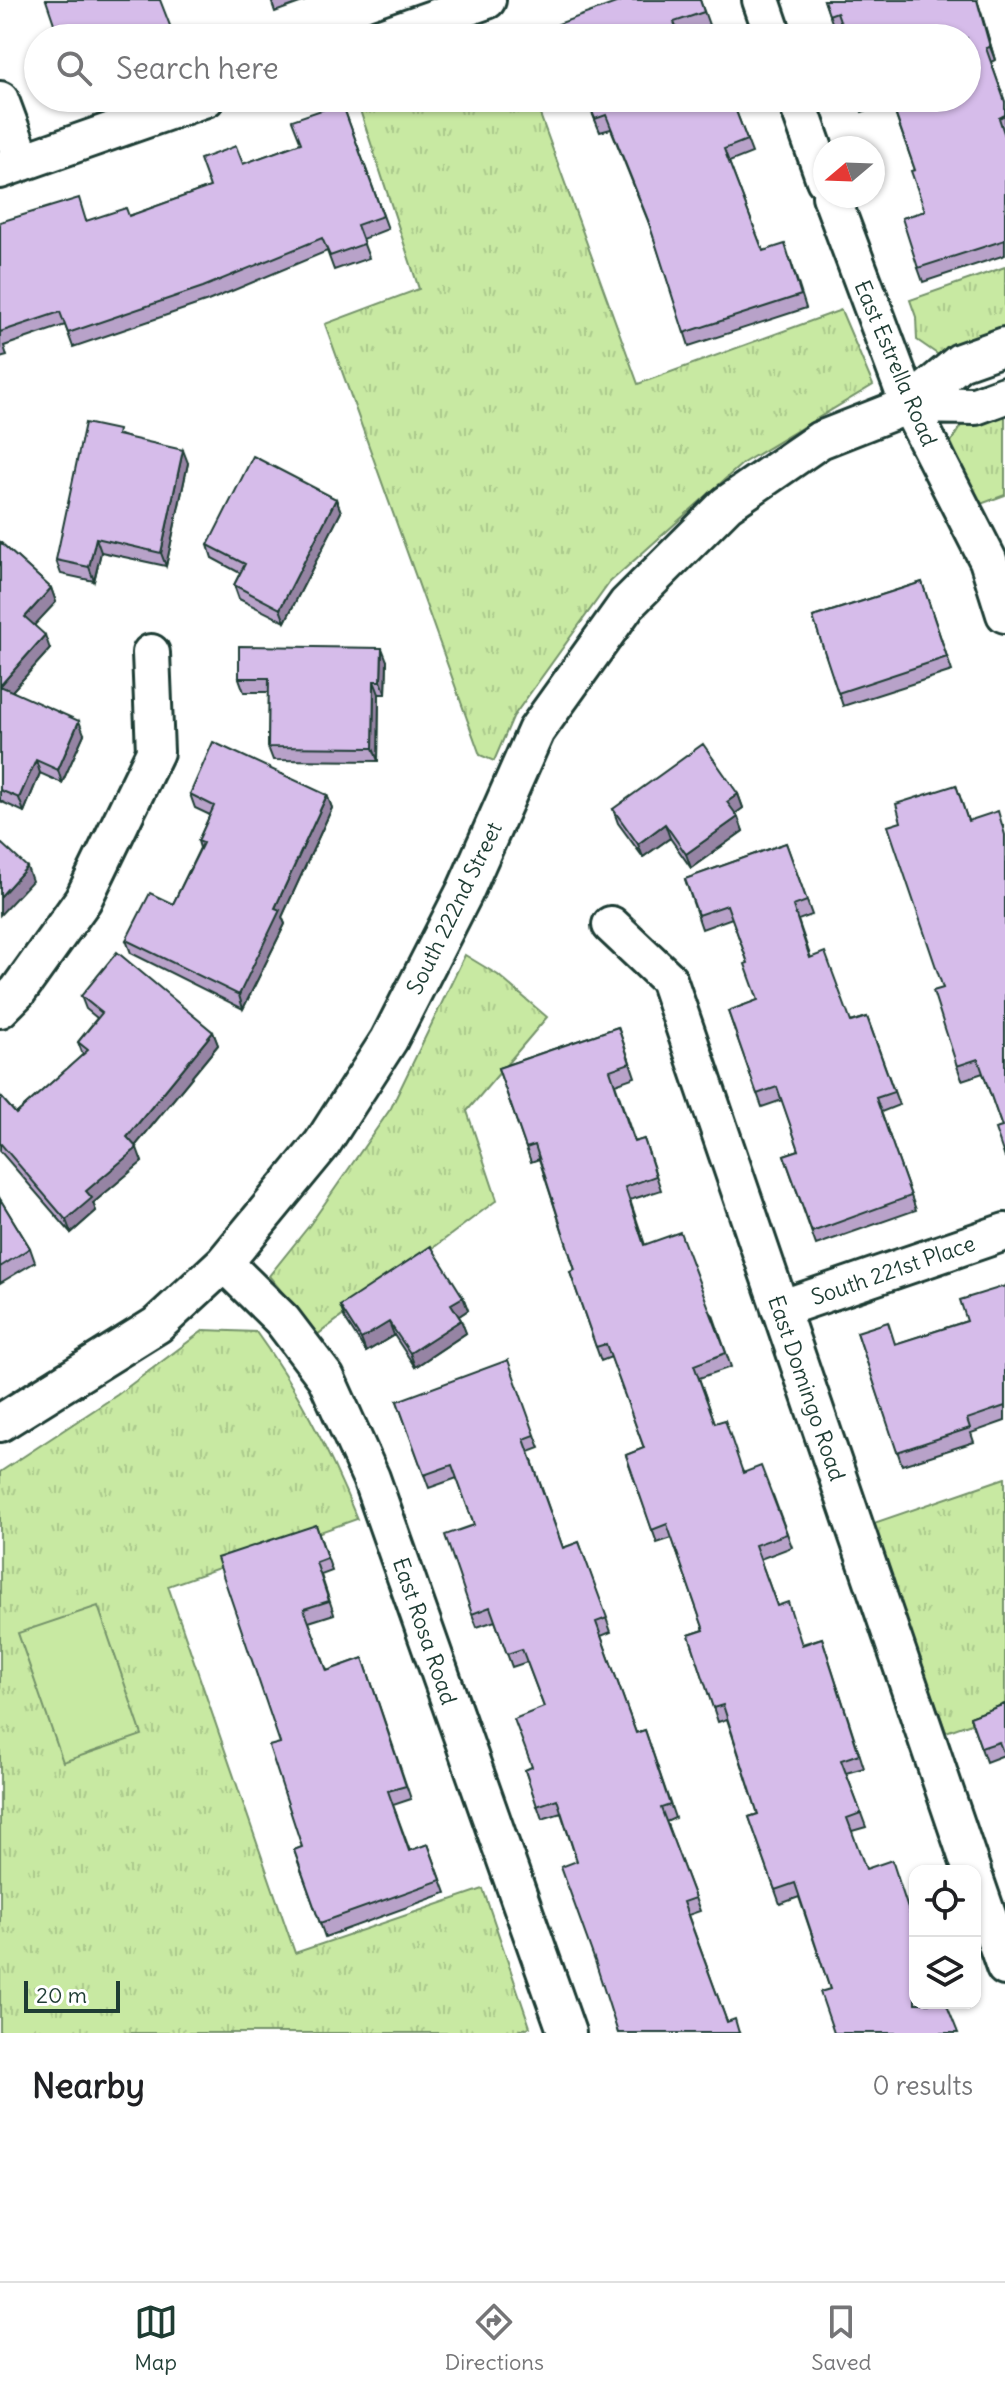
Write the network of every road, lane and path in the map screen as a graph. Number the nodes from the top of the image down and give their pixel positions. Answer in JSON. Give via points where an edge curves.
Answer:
{"nodes":[{"id":1,"x":761,"y":0,"type":"edge"},
{"id":2,"x":476,"y":2,"type":"edge"},
{"id":3,"x":416,"y":24,"type":"edge"},
{"id":4,"x":769,"y":24,"type":"edge"},
{"id":5,"x":0,"y":100,"type":"edge"},
{"id":6,"x":166,"y":112,"type":"edge"},
{"id":7,"x":801,"y":112,"type":"edge"},
{"id":8,"x":813,"y":146,"type":"edge"},
{"id":9,"x":12,"y":166,"type":"edge"},
{"id":10,"x":835,"y":208,"type":"edge"},
{"id":11,"x":1005,"y":346,"type":"edge"},
{"id":12,"x":1005,"y":395,"type":"edge"},
{"id":13,"x":909,"y":405,"type":"junction"},
{"id":14,"x":1005,"y":614,"type":"edge"},
{"id":15,"x":151,"y":653,"type":"dead end"},
{"id":16,"x":611,"y":925,"type":"dead end"},
{"id":17,"x":0,"y":1009,"type":"edge"},
{"id":18,"x":1005,"y":1232,"type":"edge"},
{"id":19,"x":224,"y":1263,"type":"junction"},
{"id":20,"x":780,"y":1309,"type":"junction"},
{"id":21,"x":0,"y":1423,"type":"edge"},
{"id":22,"x":970,"y":1865,"type":"edge"},
{"id":23,"x":981,"y":1897,"type":"edge"},
{"id":24,"x":1005,"y":1967,"type":"edge"},
{"id":25,"x":567,"y":2033,"type":"edge"}],
"edges":[{"from":1,"to":4,"type":"street"},
{"from":2,"to":3,"type":"street"},
{"from":5,"to":9,"type":"street"},
{"from":6,"to":9,"type":"street"},
{"from":7,"to":8,"type":"street"},
{"from":10,"to":13,"type":"street","name":"East Estrella Road"},
{"from":11,"to":13,"type":"street","name":"South 222nd Street","via":[[960,362]]},
{"from":12,"to":13,"type":"street","name":"South 222nd Street","via":[[975,406]]},
{"from":13,"to":14,"type":"street","name":"East Estrella Road","via":[[988,560]]},
{"from":13,"to":19,"type":"street","name":"South 222nd Street","via":[[820,440],[727,504],[627,604],[536,731],[465,891],[389,1040],[322,1144]]},
{"from":15,"to":17,"type":"street","via":[[155,752],[83,900]]},
{"from":16,"to":20,"type":"street","name":"East Domingo Road","via":[[668,979]]},
{"from":18,"to":20,"type":"street","name":"South 221st Place"},
{"from":19,"to":21,"type":"street","name":"South 222nd Street","via":[[157,1325]]},
{"from":19,"to":25,"type":"street","name":"East Rosa Road","via":[[282,1320],[326,1378],[371,1478]]},
{"from":20,"to":22,"type":"street","name":"East Domingo Road"},
{"from":23,"to":24,"type":"street"}]}
